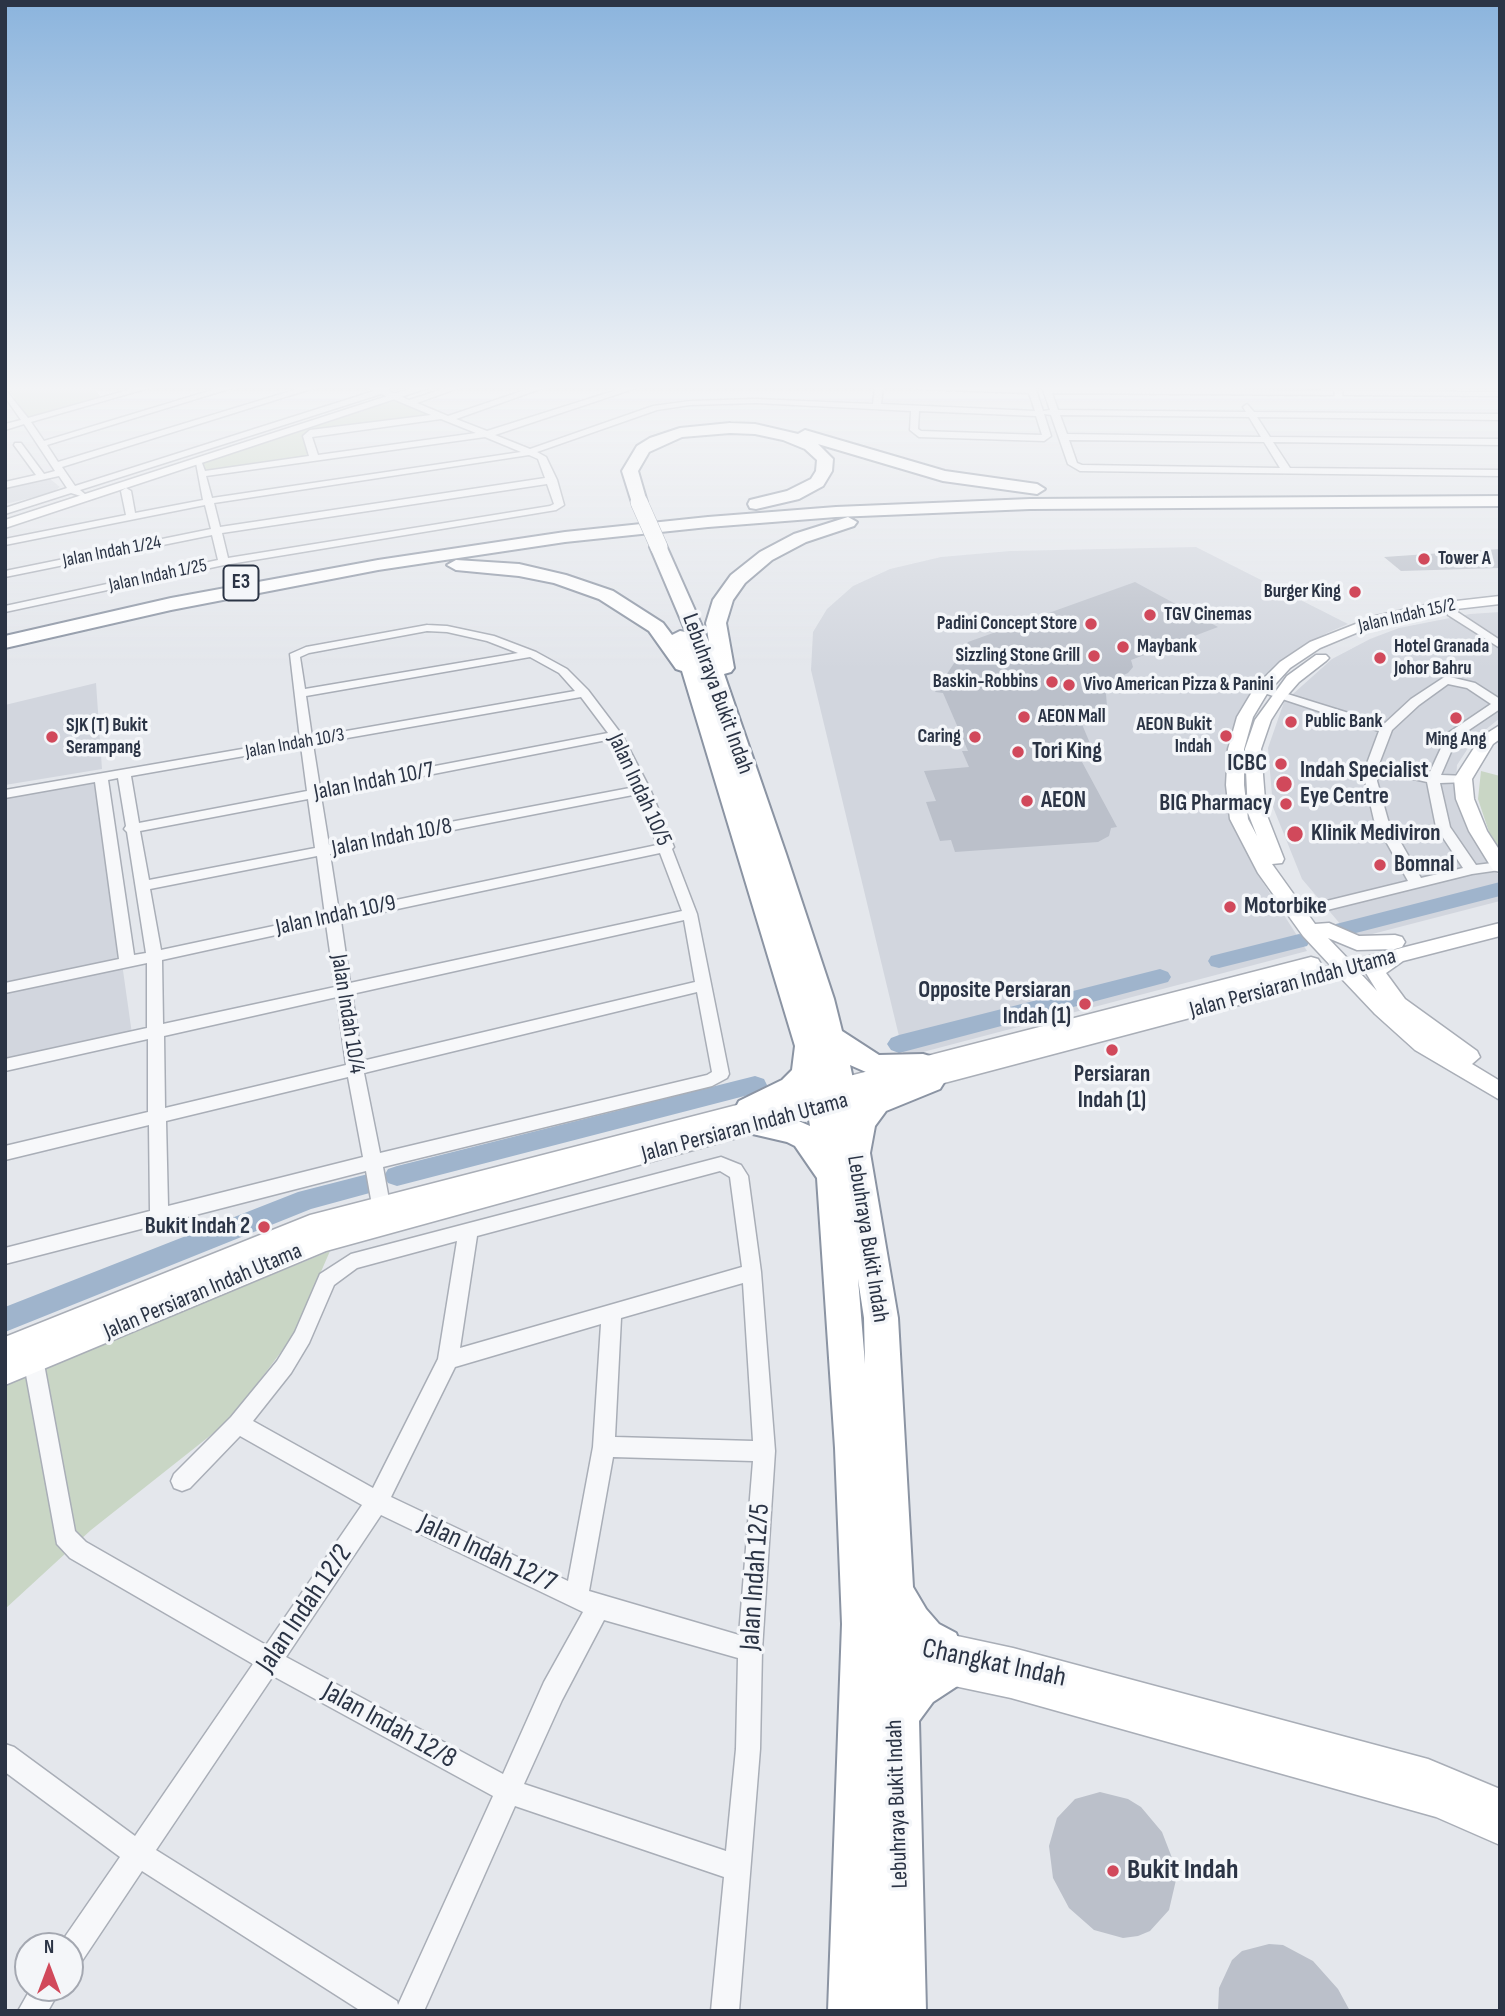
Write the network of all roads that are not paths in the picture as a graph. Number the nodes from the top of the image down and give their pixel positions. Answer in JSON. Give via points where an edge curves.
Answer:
{"nodes":[{"id":1,"x":69,"y":481,"type":"edge"},
{"id":2,"x":114,"y":481,"type":"edge"},
{"id":3,"x":152,"y":481,"type":"edge"},
{"id":4,"x":203,"y":481,"type":"edge"},
{"id":5,"x":344,"y":481,"type":"edge"},
{"id":6,"x":545,"y":481,"type":"edge"},
{"id":7,"x":552,"y":481,"type":"edge"},
{"id":8,"x":622,"y":481,"type":"edge"},
{"id":9,"x":630,"y":481,"type":"edge"},
{"id":10,"x":818,"y":481,"type":"edge"},
{"id":11,"x":975,"y":481,"type":"edge"},
{"id":12,"x":126,"y":491,"type":"dead end"},
{"id":13,"x":77,"y":493,"type":"junction"},
{"id":14,"x":1500,"y":495,"type":"edge"},
{"id":15,"x":1174,"y":496,"type":"junction"},
{"id":16,"x":1500,"y":501,"type":"edge"},
{"id":17,"x":209,"y":502,"type":"junction"},
{"id":18,"x":633,"y":503,"type":"junction"},
{"id":19,"x":990,"y":505,"type":"junction"},
{"id":20,"x":5,"y":511,"type":"edge"},
{"id":21,"x":131,"y":516,"type":"junction"},
{"id":22,"x":53,"y":517,"type":"dead end"},
{"id":23,"x":5,"y":521,"type":"edge"},
{"id":24,"x":613,"y":523,"type":"junction"},
{"id":25,"x":54,"y":531,"type":"junction"},
{"id":26,"x":216,"y":531,"type":"junction"},
{"id":27,"x":5,"y":542,"type":"edge"},
{"id":28,"x":653,"y":548,"type":"junction"},
{"id":29,"x":224,"y":562,"type":"junction"},
{"id":30,"x":334,"y":573,"type":"junction"},
{"id":31,"x":5,"y":574,"type":"edge"},
{"id":32,"x":1500,"y":600,"type":"edge"},
{"id":33,"x":1500,"y":608,"type":"edge"},
{"id":34,"x":5,"y":609,"type":"edge"},
{"id":35,"x":1452,"y":613,"type":"junction"},
{"id":36,"x":5,"y":634,"type":"edge"},
{"id":37,"x":5,"y":642,"type":"edge"},
{"id":38,"x":1500,"y":645,"type":"edge"},
{"id":39,"x":532,"y":654,"type":"junction"},
{"id":40,"x":294,"y":656,"type":"joint"},
{"id":41,"x":692,"y":675,"type":"junction"},
{"id":42,"x":301,"y":692,"type":"junction"},
{"id":43,"x":584,"y":693,"type":"junction"},
{"id":44,"x":1270,"y":693,"type":"junction"},
{"id":45,"x":1499,"y":704,"type":"edge"},
{"id":46,"x":1386,"y":729,"type":"junction"},
{"id":47,"x":1500,"y":730,"type":"edge"},
{"id":48,"x":616,"y":735,"type":"junction"},
{"id":49,"x":306,"y":742,"type":"junction"},
{"id":50,"x":1372,"y":766,"type":"junction"},
{"id":51,"x":124,"y":773,"type":"junction"},
{"id":52,"x":101,"y":777,"type":"junction"},
{"id":53,"x":1438,"y":779,"type":"junction"},
{"id":54,"x":1463,"y":785,"type":"junction"},
{"id":55,"x":643,"y":789,"type":"junction"},
{"id":56,"x":5,"y":794,"type":"edge"},
{"id":57,"x":316,"y":794,"type":"junction"},
{"id":58,"x":131,"y":830,"type":"junction"},
{"id":59,"x":667,"y":847,"type":"junction"},
{"id":60,"x":135,"y":851,"type":"junction"},
{"id":61,"x":323,"y":852,"type":"junction"},
{"id":62,"x":774,"y":854,"type":"junction"},
{"id":63,"x":110,"y":856,"type":"junction"},
{"id":64,"x":1500,"y":866,"type":"edge"},
{"id":65,"x":1472,"y":870,"type":"junction"},
{"id":66,"x":1417,"y":884,"type":"junction"},
{"id":67,"x":141,"y":886,"type":"junction"},
{"id":68,"x":1307,"y":910,"type":"junction"},
{"id":69,"x":690,"y":914,"type":"junction"},
{"id":70,"x":1500,"y":915,"type":"edge"},
{"id":71,"x":332,"y":917,"type":"junction"},
{"id":72,"x":1500,"y":929,"type":"edge"},
{"id":73,"x":1316,"y":930,"type":"junction"},
{"id":74,"x":1401,"y":948,"type":"junction"},
{"id":75,"x":154,"y":955,"type":"junction"},
{"id":76,"x":127,"y":961,"type":"junction"},
{"id":77,"x":1346,"y":962,"type":"junction"},
{"id":78,"x":1285,"y":978,"type":"junction"},
{"id":79,"x":704,"y":985,"type":"junction"},
{"id":80,"x":5,"y":988,"type":"edge"},
{"id":81,"x":343,"y":989,"type":"junction"},
{"id":82,"x":1390,"y":1007,"type":"junction"},
{"id":83,"x":155,"y":1032,"type":"junction"},
{"id":84,"x":819,"y":1041,"type":"junction"},
{"id":85,"x":5,"y":1065,"type":"edge"},
{"id":86,"x":355,"y":1069,"type":"junction"},
{"id":87,"x":926,"y":1073,"type":"junction"},
{"id":88,"x":1500,"y":1077,"type":"edge"},
{"id":89,"x":1500,"y":1092,"type":"edge"},
{"id":90,"x":832,"y":1097,"type":"junction"},
{"id":91,"x":753,"y":1117,"type":"junction"},
{"id":92,"x":157,"y":1118,"type":"junction"},
{"id":93,"x":5,"y":1153,"type":"edge"},
{"id":94,"x":373,"y":1162,"type":"junction"},
{"id":95,"x":845,"y":1167,"type":"junction"},
{"id":96,"x":505,"y":1191,"type":"junction"},
{"id":97,"x":381,"y":1205,"type":"junction"},
{"id":98,"x":159,"y":1216,"type":"junction"},
{"id":99,"x":468,"y":1231,"type":"junction"},
{"id":100,"x":322,"y":1242,"type":"junction"},
{"id":101,"x":5,"y":1256,"type":"edge"},
{"id":102,"x":752,"y":1272,"type":"junction"},
{"id":103,"x":612,"y":1312,"type":"junction"},
{"id":104,"x":14,"y":1354,"type":"edge"},
{"id":105,"x":448,"y":1360,"type":"junction"},
{"id":106,"x":238,"y":1424,"type":"junction"},
{"id":107,"x":604,"y":1447,"type":"junction"},
{"id":108,"x":854,"y":1448,"type":"junction"},
{"id":109,"x":764,"y":1451,"type":"junction"},
{"id":110,"x":182,"y":1480,"type":"dead end"},
{"id":111,"x":377,"y":1502,"type":"junction"},
{"id":112,"x":892,"y":1587,"type":"junction"},
{"id":113,"x":587,"y":1601,"type":"junction"},
{"id":114,"x":893,"y":1645,"type":"junction"},
{"id":115,"x":750,"y":1650,"type":"junction"},
{"id":116,"x":944,"y":1658,"type":"junction"},
{"id":117,"x":270,"y":1661,"type":"junction"},
{"id":118,"x":895,"y":1716,"type":"junction"},
{"id":119,"x":5,"y":1756,"type":"edge"},
{"id":120,"x":510,"y":1792,"type":"junction"},
{"id":121,"x":1500,"y":1806,"type":"edge"},
{"id":122,"x":1500,"y":1828,"type":"edge"},
{"id":123,"x":138,"y":1854,"type":"junction"},
{"id":124,"x":736,"y":1868,"type":"junction"},
{"id":125,"x":858,"y":1881,"type":"junction"},
{"id":126,"x":84,"y":1933,"type":"edge"},
{"id":127,"x":387,"y":2011,"type":"edge"},
{"id":128,"x":410,"y":2011,"type":"edge"},
{"id":129,"x":725,"y":2011,"type":"edge"},
{"id":130,"x":853,"y":2011,"type":"edge"},
{"id":131,"x":901,"y":2011,"type":"edge"}],
"edges":[{"from":1,"to":13,"type":"street"},
{"from":2,"to":13,"type":"main road"},
{"from":3,"to":23,"type":"main road"},
{"from":4,"to":17,"type":"street"},
{"from":5,"to":17,"type":"street"},
{"from":6,"to":26,"type":"street","name":"Jalan Indah 1/24"},
{"from":7,"to":29,"type":"street","name":"Jalan Indah 1/25","via":[[559,505]]},
{"from":8,"to":18,"type":"highway","via":[[624,494]]},
{"from":9,"to":18,"type":"highway"},
{"from":10,"to":24,"type":"highway","via":[[775,501]]},
{"from":11,"to":15,"type":"highway","via":[[1041,490]]},
{"from":12,"to":21,"type":"street"},
{"from":13,"to":20,"type":"street"},
{"from":13,"to":23,"type":"main road"},
{"from":14,"to":15,"type":"highway","number":"E3"},
{"from":15,"to":24,"type":"highway","number":"E3","via":[[902,502]]},
{"from":16,"to":19,"type":"highway","number":"E3"},
{"from":17,"to":21,"type":"street"},
{"from":17,"to":26,"type":"street"},
{"from":18,"to":28,"type":"highway","name":"Lebuhraya Bukit Indah"},
{"from":19,"to":30,"type":"highway","number":"E3","via":[[669,526],[501,546]]},
{"from":19,"to":62,"type":"highway","via":[[875,516],[832,526],[766,556],[738,579],[723,600],[716,623],[718,645],[759,772],[774,832]]},
{"from":21,"to":25,"type":"street"},
{"from":22,"to":25,"type":"street"},
{"from":24,"to":36,"type":"highway","number":"E3","via":[[268,578]]},
{"from":25,"to":27,"type":"street"},
{"from":26,"to":29,"type":"street"},
{"from":26,"to":31,"type":"street","name":"Jalan Indah 1/24"},
{"from":28,"to":41,"type":"highway","name":"Lebuhraya Bukit Indah"},
{"from":28,"to":62,"type":"highway","name":"Lebuhraya Bukit Indah","via":[[714,676]]},
{"from":29,"to":34,"type":"street","name":"Jalan Indah 1/25"},
{"from":30,"to":37,"type":"highway","number":"E3"},
{"from":30,"to":41,"type":"highway","via":[[457,565],[559,579],[606,595],[640,615],[660,631]]},
{"from":32,"to":44,"type":"main road","name":"Jalan Indah 15/2","via":[[1411,611],[1350,629],[1295,659]]},
{"from":33,"to":35,"type":"main road","name":"Jalan Indah 15/2"},
{"from":35,"to":38,"type":"street"},
{"from":35,"to":44,"type":"main road","name":"Jalan Indah 15/2","via":[[1402,622],[1354,640]]},
{"from":39,"to":40,"type":"street","name":"Jalan Indah 10/5","via":[[467,632],[427,628]]},
{"from":39,"to":42,"type":"street"},
{"from":39,"to":43,"type":"street","name":"Jalan Indah 10/5","via":[[563,671]]},
{"from":40,"to":42,"type":"street","name":"Jalan Indah 10/4"},
{"from":41,"to":84,"type":"highway","name":"Lebuhraya Bukit Indah"},
{"from":42,"to":49,"type":"street","name":"Jalan Indah 10/4"},
{"from":43,"to":48,"type":"street","name":"Jalan Indah 10/5"},
{"from":43,"to":49,"type":"street","name":"Jalan Indah 10/3"},
{"from":44,"to":46,"type":"street"},
{"from":44,"to":68,"type":"main road","name":"Jalan Indah 15/2","via":[[1253,749],[1257,813],[1275,859]]},
{"from":44,"to":73,"type":"main road","name":"Jalan Indah 15/2","via":[[1245,717],[1236,750],[1239,819],[1278,889]]},
{"from":45,"to":46,"type":"street","via":[[1471,685],[1446,680]]},
{"from":45,"to":53,"type":"street","via":[[1452,736]]},
{"from":46,"to":50,"type":"street"},
{"from":47,"to":54,"type":"main road","via":[[1486,741]]},
{"from":48,"to":55,"type":"street","name":"Jalan Indah 10/5"},
{"from":48,"to":57,"type":"street","name":"Jalan Indah 10/7"},
{"from":49,"to":51,"type":"street","name":"Jalan Indah 10/3"},
{"from":49,"to":57,"type":"street","name":"Jalan Indah 10/4"},
{"from":50,"to":53,"type":"street"},
{"from":50,"to":66,"type":"street","via":[[1381,820]]},
{"from":51,"to":52,"type":"street","name":"Jalan Indah 10/3"},
{"from":51,"to":58,"type":"street"},
{"from":52,"to":56,"type":"street","name":"Jalan Indah 10/3"},
{"from":52,"to":63,"type":"street"},
{"from":53,"to":54,"type":"street"},
{"from":53,"to":65,"type":"street","via":[[1443,827]]},
{"from":54,"to":64,"type":"main road","via":[[1478,831]]},
{"from":55,"to":59,"type":"street","name":"Jalan Indah 10/5"},
{"from":55,"to":61,"type":"street","name":"Jalan Indah 10/8"},
{"from":57,"to":58,"type":"street","name":"Jalan Indah 10/7"},
{"from":57,"to":61,"type":"street","name":"Jalan Indah 10/4"},
{"from":58,"to":60,"type":"street"},
{"from":59,"to":69,"type":"street","name":"Jalan Indah 10/5"},
{"from":59,"to":71,"type":"street","name":"Jalan Indah 10/9"},
{"from":60,"to":63,"type":"street"},
{"from":60,"to":67,"type":"street"},
{"from":61,"to":67,"type":"street","name":"Jalan Indah 10/8"},
{"from":61,"to":71,"type":"street","name":"Jalan Indah 10/4"},
{"from":62,"to":84,"type":"highway","name":"Lebuhraya Bukit Indah","via":[[820,999]]},
{"from":63,"to":76,"type":"street"},
{"from":64,"to":65,"type":"street"},
{"from":65,"to":66,"type":"street"},
{"from":66,"to":68,"type":"street"},
{"from":67,"to":75,"type":"street"},
{"from":68,"to":73,"type":"main road","name":"Jalan Indah 15/2"},
{"from":69,"to":79,"type":"street","name":"Jalan Indah 10/5"},
{"from":69,"to":81,"type":"street"},
{"from":70,"to":74,"type":"main road","name":"Jalan Persiaran Indah Utama"},
{"from":71,"to":75,"type":"street","name":"Jalan Indah 10/9"},
{"from":71,"to":81,"type":"street","name":"Jalan Indah 10/4"},
{"from":72,"to":74,"type":"main road","name":"Jalan Persiaran Indah Utama"},
{"from":73,"to":74,"type":"main road","via":[[1357,943]]},
{"from":73,"to":77,"type":"main road","name":"Jalan Indah 15/2"},
{"from":73,"to":78,"type":"main road","via":[[1311,954]]},
{"from":74,"to":77,"type":"main road","name":"Jalan Persiaran Indah Utama"},
{"from":74,"to":82,"type":"main road","via":[[1376,973]]},
{"from":75,"to":76,"type":"street","name":"Jalan Indah 10/9"},
{"from":75,"to":83,"type":"street"},
{"from":76,"to":80,"type":"street","name":"Jalan Indah 10/9"},
{"from":77,"to":78,"type":"main road","name":"Jalan Persiaran Indah Utama"},
{"from":77,"to":82,"type":"main road","name":"Jalan Indah 15/2"},
{"from":78,"to":82,"type":"main road","via":[[1337,982]]},
{"from":78,"to":87,"type":"main road","name":"Jalan Persiaran Indah Utama"},
{"from":79,"to":86,"type":"street"},
{"from":79,"to":94,"type":"street","name":"Jalan Indah 10/5","via":[[721,1074],[712,1080]]},
{"from":81,"to":83,"type":"street"},
{"from":81,"to":86,"type":"street","name":"Jalan Indah 10/4"},
{"from":82,"to":88,"type":"main road"},
{"from":82,"to":89,"type":"main road","via":[[1423,1044]]},
{"from":83,"to":85,"type":"street"},
{"from":83,"to":92,"type":"street"},
{"from":84,"to":87,"type":"highway","via":[[875,1065]]},
{"from":84,"to":90,"type":"highway","name":"Lebuhraya Bukit Indah"},
{"from":84,"to":91,"type":"highway","via":[[806,1073],[793,1088]]},
{"from":86,"to":92,"type":"street"},
{"from":86,"to":94,"type":"street","name":"Jalan Indah 10/4"},
{"from":87,"to":90,"type":"main road","name":"Jalan Persiaran Indah Utama"},
{"from":87,"to":95,"type":"highway","via":[[866,1113]]},
{"from":90,"to":91,"type":"main road","name":"Jalan Persiaran Indah Utama"},
{"from":90,"to":95,"type":"highway","name":"Lebuhraya Bukit Indah"},
{"from":91,"to":95,"type":"highway","via":[[794,1131]]},
{"from":91,"to":96,"type":"main road","name":"Jalan Persiaran Indah Utama"},
{"from":91,"to":97,"type":"main road","name":"Jalan Persiaran Indah Utama"},
{"from":92,"to":93,"type":"street"},
{"from":92,"to":98,"type":"street"},
{"from":94,"to":97,"type":"street","name":"Jalan Indah 10/4"},
{"from":94,"to":98,"type":"street"},
{"from":95,"to":108,"type":"highway","name":"Lebuhraya Bukit Indah"},
{"from":95,"to":112,"type":"highway","name":"Lebuhraya Bukit Indah","via":[[881,1318]]},
{"from":96,"to":97,"type":"main road","via":[[434,1203]]},
{"from":96,"to":100,"type":"main road","name":"Jalan Persiaran Indah Utama"},
{"from":97,"to":100,"type":"main road"},
{"from":97,"to":104,"type":"main road","name":"Jalan Persiaran Indah Utama","via":[[310,1225]]},
{"from":98,"to":101,"type":"street"},
{"from":99,"to":102,"type":"street","name":"Jalan Indah 12/5","via":[[712,1165],[729,1166],[739,1176]]},
{"from":99,"to":105,"type":"street","name":"Jalan Indah 12/2"},
{"from":99,"to":106,"type":"street","via":[[351,1262],[333,1273],[319,1293],[293,1354]]},
{"from":100,"to":104,"type":"main road","name":"Jalan Persiaran Indah Utama"},
{"from":102,"to":103,"type":"street"},
{"from":102,"to":109,"type":"street","name":"Jalan Indah 12/5"},
{"from":103,"to":105,"type":"street"},
{"from":103,"to":107,"type":"street"},
{"from":104,"to":117,"type":"street","name":"Jalan Indah 12/8","via":[[65,1536],[78,1550]]},
{"from":105,"to":111,"type":"street","name":"Jalan Indah 12/2"},
{"from":106,"to":110,"type":"street"},
{"from":106,"to":111,"type":"street","name":"Jalan Indah 12/7"},
{"from":107,"to":109,"type":"street"},
{"from":107,"to":113,"type":"street"},
{"from":108,"to":114,"type":"highway","via":[[866,1472],[877,1620],[884,1638]]},
{"from":108,"to":125,"type":"highway","name":"Lebuhraya Bukit Indah","via":[[863,1624]]},
{"from":109,"to":115,"type":"street","name":"Jalan Indah 12/5"},
{"from":111,"to":113,"type":"street","name":"Jalan Indah 12/7"},
{"from":111,"to":117,"type":"street","name":"Jalan Indah 12/2"},
{"from":112,"to":114,"type":"highway","name":"Lebuhraya Bukit Indah"},
{"from":112,"to":116,"type":"highway","via":[[911,1624]]},
{"from":113,"to":115,"type":"street","name":"Jalan Indah 12/7"},
{"from":113,"to":120,"type":"street"},
{"from":114,"to":116,"type":"main road","name":"Changkat Indah"},
{"from":114,"to":118,"type":"highway","name":"Lebuhraya Bukit Indah"},
{"from":114,"to":125,"type":"highway","via":[[880,1648],[877,1654],[873,1837]]},
{"from":115,"to":124,"type":"street","name":"Jalan Indah 12/5","via":[[748,1749]]},
{"from":116,"to":118,"type":"highway"},
{"from":116,"to":121,"type":"main road","name":"Changkat Indah","via":[[1013,1664],[1428,1776]]},
{"from":116,"to":122,"type":"main road","name":"Changkat Indah","via":[[1011,1682],[1438,1801]]},
{"from":117,"to":120,"type":"street","name":"Jalan Indah 12/8"},
{"from":117,"to":123,"type":"street","name":"Jalan Indah 12/2"},
{"from":118,"to":131,"type":"highway","name":"Lebuhraya Bukit Indah"},
{"from":119,"to":123,"type":"street"},
{"from":120,"to":124,"type":"street","name":"Jalan Indah 12/8"},
{"from":120,"to":128,"type":"street"},
{"from":123,"to":126,"type":"street","name":"Jalan Indah 12/2"},
{"from":123,"to":127,"type":"street"},
{"from":124,"to":129,"type":"street","name":"Jalan Indah 12/5"},
{"from":125,"to":130,"type":"highway","name":"Lebuhraya Bukit Indah"}]}
